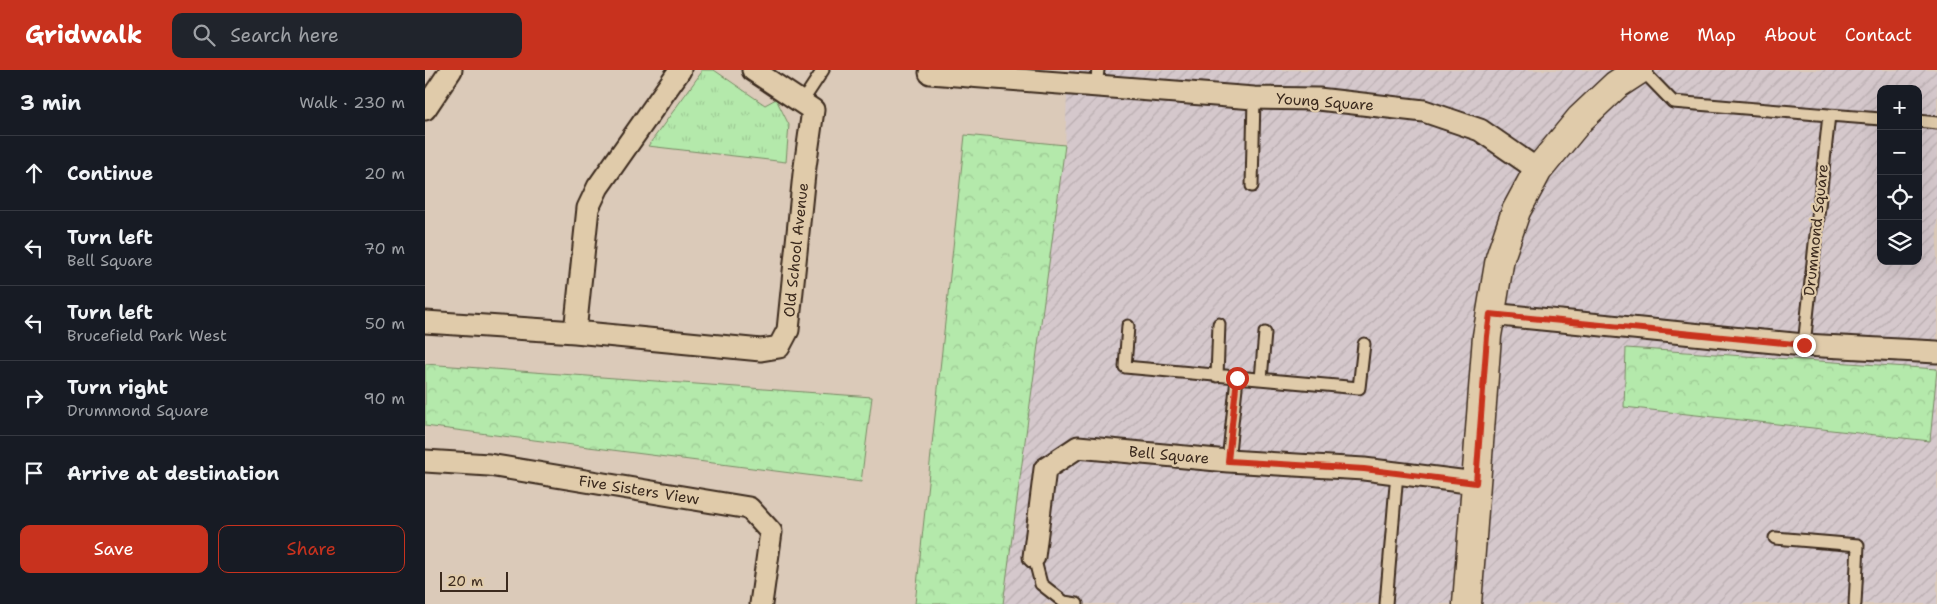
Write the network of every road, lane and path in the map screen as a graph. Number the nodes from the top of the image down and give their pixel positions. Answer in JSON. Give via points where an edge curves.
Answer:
{"nodes":[{"id":1,"x":451,"y":70,"type":"edge"},
{"id":2,"x":680,"y":70,"type":"edge"},
{"id":3,"x":753,"y":70,"type":"edge"},
{"id":4,"x":823,"y":70,"type":"edge"},
{"id":5,"x":1641,"y":70,"type":"edge"},
{"id":6,"x":930,"y":73,"type":"dead end"},
{"id":7,"x":1097,"y":78,"type":"edge"},
{"id":8,"x":1254,"y":98,"type":"junction"},
{"id":9,"x":802,"y":102,"type":"junction"},
{"id":10,"x":425,"y":109,"type":"edge"},
{"id":11,"x":1829,"y":115,"type":"junction"},
{"id":12,"x":1877,"y":119,"type":"edge"},
{"id":13,"x":1922,"y":121,"type":"edge"},
{"id":14,"x":1937,"y":123,"type":"edge"},
{"id":15,"x":1538,"y":170,"type":"junction"},
{"id":16,"x":1251,"y":186,"type":"dead end"},
{"id":17,"x":1490,"y":314,"type":"junction"},
{"id":18,"x":425,"y":322,"type":"edge"},
{"id":19,"x":1219,"y":324,"type":"dead end"},
{"id":20,"x":1128,"y":326,"type":"dead end"},
{"id":21,"x":575,"y":332,"type":"junction"},
{"id":22,"x":1265,"y":333,"type":"dead end"},
{"id":23,"x":1365,"y":344,"type":"dead end"},
{"id":24,"x":1804,"y":345,"type":"junction"},
{"id":25,"x":1937,"y":352,"type":"edge"},
{"id":26,"x":1217,"y":376,"type":"junction"},
{"id":27,"x":1237,"y":378,"type":"junction"},
{"id":28,"x":1261,"y":380,"type":"junction"},
{"id":29,"x":425,"y":461,"type":"edge"},
{"id":30,"x":1228,"y":461,"type":"junction"},
{"id":31,"x":1397,"y":474,"type":"junction"},
{"id":32,"x":1476,"y":483,"type":"junction"},
{"id":33,"x":1775,"y":538,"type":"dead end"},
{"id":34,"x":1034,"y":557,"type":"joint"},
{"id":35,"x":761,"y":604,"type":"edge"},
{"id":36,"x":1077,"y":604,"type":"edge"},
{"id":37,"x":1386,"y":604,"type":"edge"},
{"id":38,"x":1467,"y":604,"type":"edge"},
{"id":39,"x":1855,"y":604,"type":"edge"}],
"edges":[{"from":1,"to":10,"type":"street"},
{"from":2,"to":21,"type":"street","via":[[598,187],[587,208]]},
{"from":3,"to":9,"type":"street"},
{"from":4,"to":9,"type":"lane"},
{"from":5,"to":11,"type":"lane","via":[[1673,102]]},
{"from":5,"to":15,"type":"street","via":[[1616,85],[1580,118]]},
{"from":6,"to":7,"type":"street","name":"Young Square"},
{"from":7,"to":8,"type":"street","name":"Young Square"},
{"from":8,"to":15,"type":"street","name":"Young Square","via":[[1318,99],[1424,111],[1480,130]]},
{"from":8,"to":16,"type":"lane"},
{"from":9,"to":21,"type":"street","name":"Old School Avenue","via":[[813,110],[788,330],[779,347],[761,350]]},
{"from":11,"to":12,"type":"lane"},
{"from":11,"to":24,"type":"lane","name":"Drummond Square"},
{"from":13,"to":14,"type":"lane"},
{"from":15,"to":17,"type":"street","via":[[1516,211],[1500,258]]},
{"from":17,"to":24,"type":"street"},
{"from":17,"to":32,"type":"street"},
{"from":18,"to":21,"type":"street","name":"Old School Avenue"},
{"from":19,"to":26,"type":"lane"},
{"from":20,"to":26,"type":"lane","via":[[1125,367]]},
{"from":22,"to":28,"type":"lane"},
{"from":23,"to":28,"type":"lane","via":[[1359,388]]},
{"from":24,"to":25,"type":"street"},
{"from":26,"to":27,"type":"lane"},
{"from":27,"to":28,"type":"lane"},
{"from":27,"to":30,"type":"lane"},
{"from":29,"to":35,"type":"street","name":"Five Sisters View","via":[[489,465],[749,508],[771,532]]},
{"from":30,"to":31,"type":"street","name":"Bell Square"},
{"from":30,"to":34,"type":"street","name":"Bell Square","via":[[1078,447],[1045,470]]},
{"from":31,"to":32,"type":"street","name":"Bell Square"},
{"from":31,"to":37,"type":"lane"},
{"from":32,"to":38,"type":"street"},
{"from":33,"to":39,"type":"lane","via":[[1858,546]]},
{"from":34,"to":36,"type":"lane","via":[[1041,584],[1064,602]]}]}
